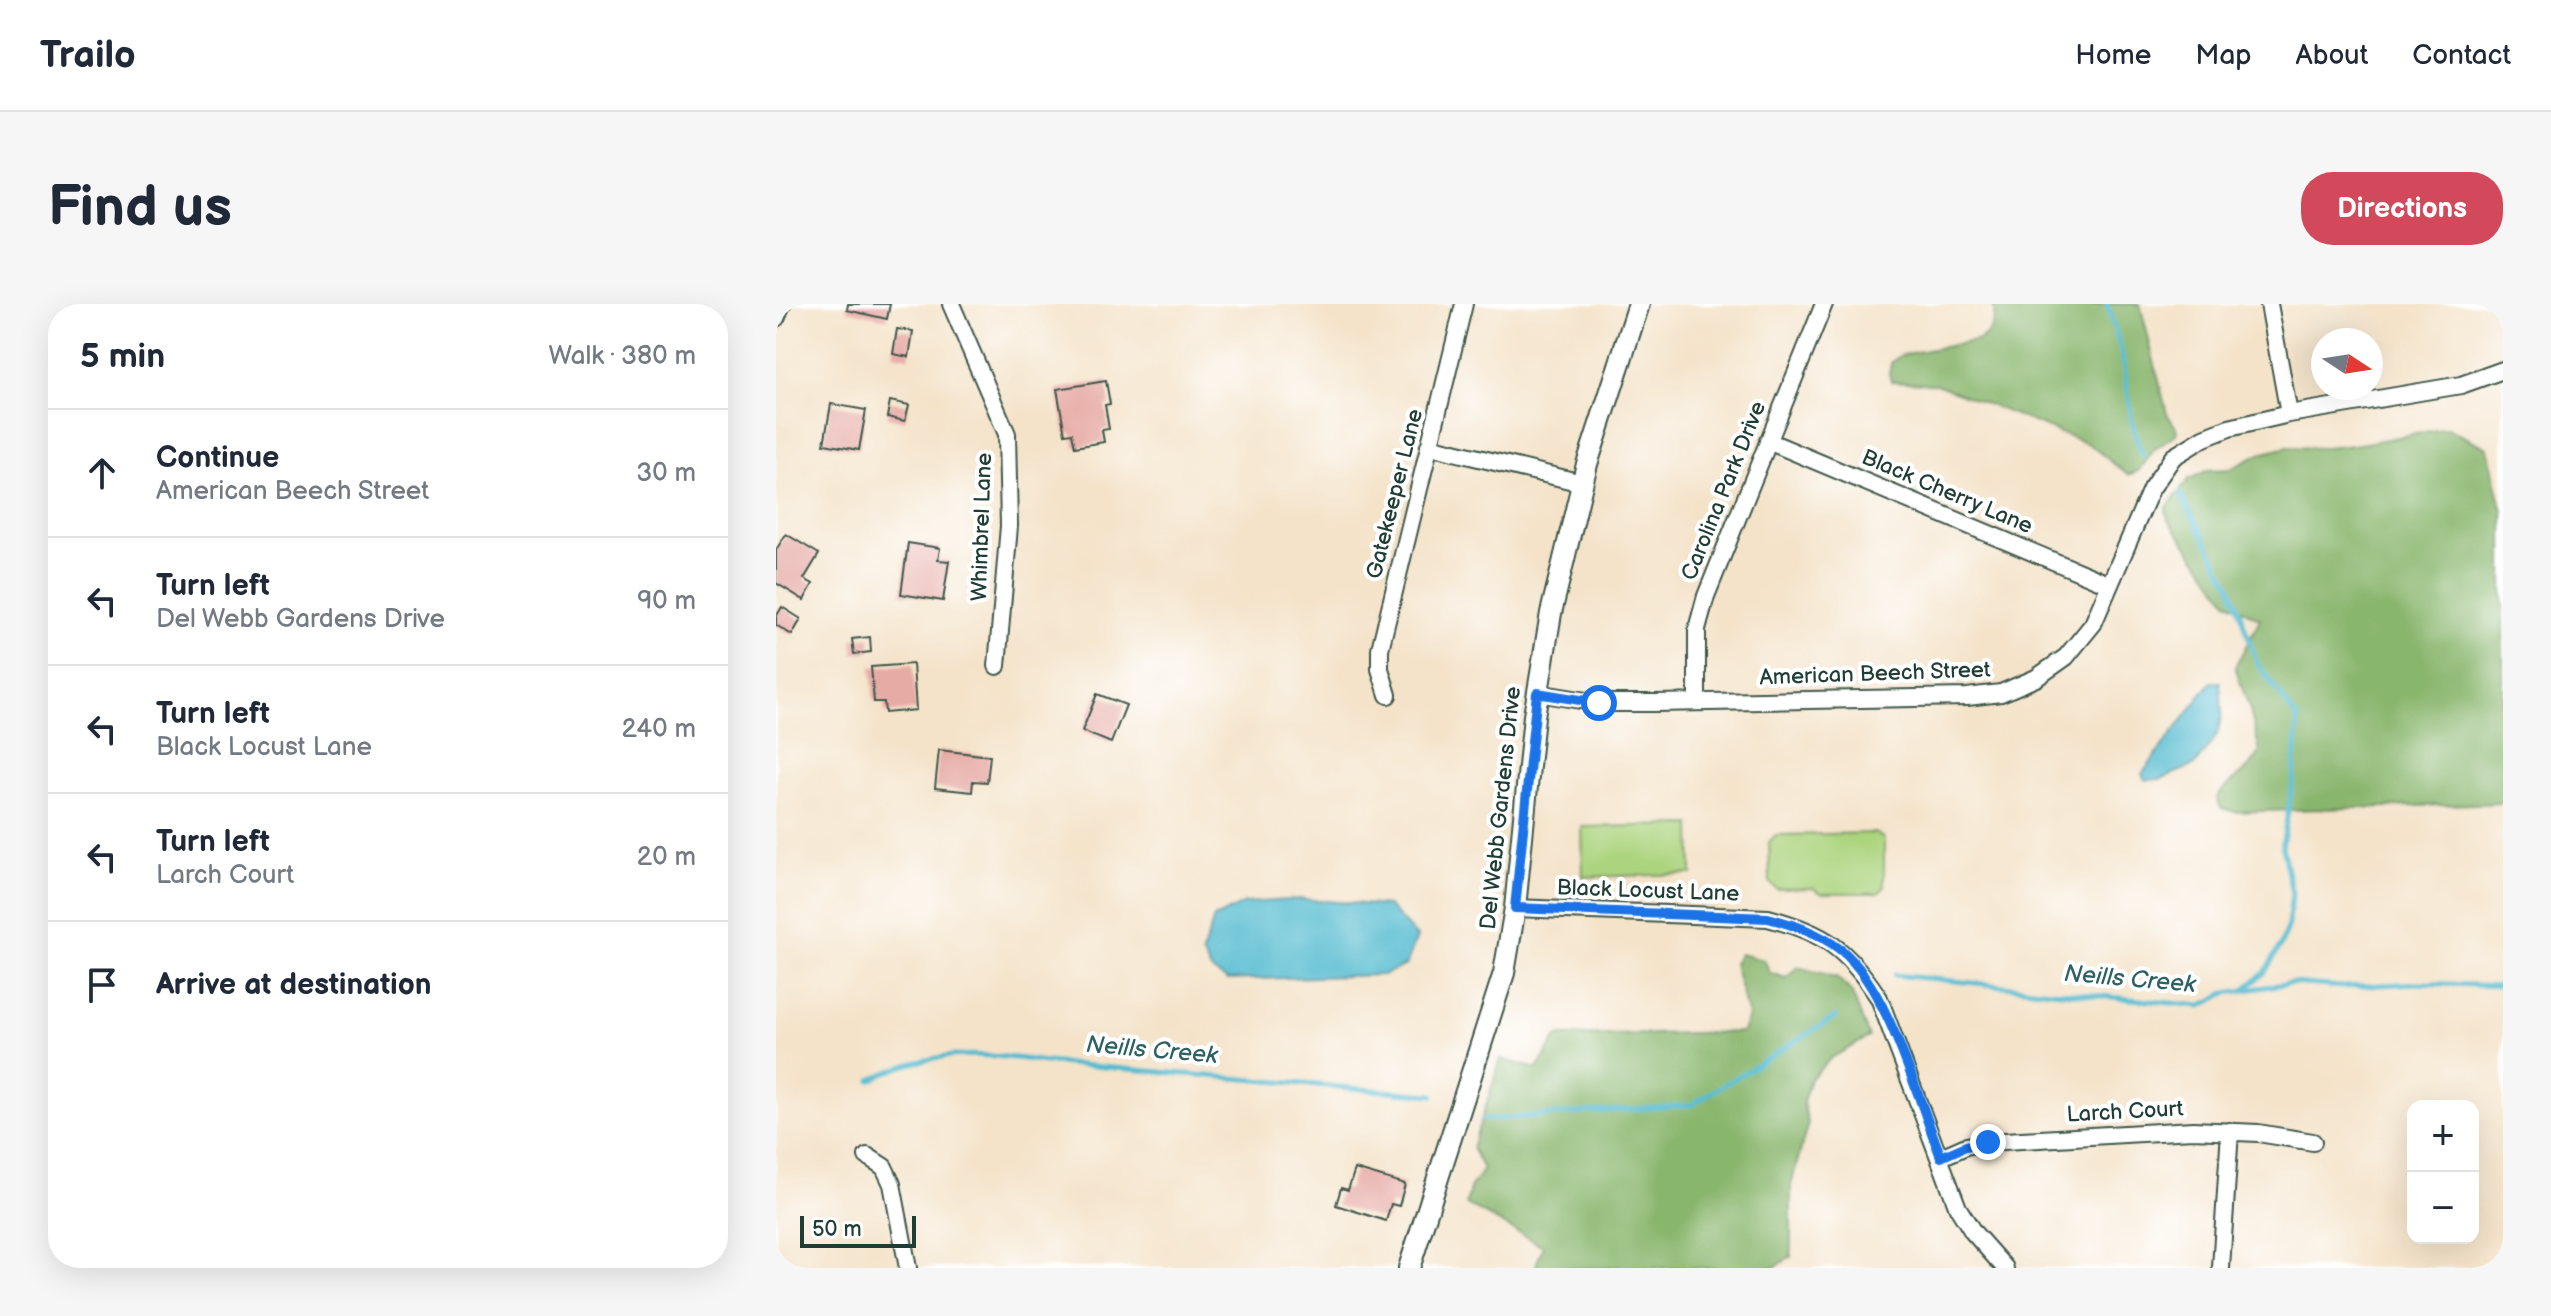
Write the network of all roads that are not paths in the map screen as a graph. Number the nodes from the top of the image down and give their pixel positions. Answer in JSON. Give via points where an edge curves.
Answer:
{"nodes":[{"id":1,"x":782,"y":304,"type":"edge"},
{"id":2,"x":951,"y":304,"type":"edge"},
{"id":3,"x":1464,"y":304,"type":"edge"},
{"id":4,"x":1639,"y":304,"type":"edge"},
{"id":5,"x":1824,"y":304,"type":"edge"},
{"id":6,"x":2269,"y":304,"type":"edge"},
{"id":7,"x":776,"y":318,"type":"edge"},
{"id":8,"x":2503,"y":370,"type":"edge"},
{"id":9,"x":2289,"y":414,"type":"junction"},
{"id":10,"x":1768,"y":441,"type":"junction"},
{"id":11,"x":1429,"y":446,"type":"junction"},
{"id":12,"x":1582,"y":483,"type":"junction"},
{"id":13,"x":2108,"y":584,"type":"junction"},
{"id":14,"x":997,"y":666,"type":"dead end"},
{"id":15,"x":1537,"y":693,"type":"junction"},
{"id":16,"x":1388,"y":695,"type":"dead end"},
{"id":17,"x":1697,"y":701,"type":"junction"},
{"id":18,"x":1515,"y":908,"type":"junction"},
{"id":19,"x":2230,"y":1131,"type":"junction"},
{"id":20,"x":2313,"y":1142,"type":"dead end"},
{"id":21,"x":867,"y":1156,"type":"dead end"},
{"id":22,"x":1941,"y":1157,"type":"junction"},
{"id":23,"x":908,"y":1268,"type":"edge"},
{"id":24,"x":1409,"y":1268,"type":"edge"},
{"id":25,"x":2005,"y":1268,"type":"edge"},
{"id":26,"x":2221,"y":1268,"type":"edge"}],
"edges":[{"from":1,"to":7,"type":"street"},
{"from":2,"to":14,"type":"street","name":"Whimbrel Lane","via":[[1007,434],[1009,526]]},
{"from":3,"to":11,"type":"street","name":"Gatekeeper Lane"},
{"from":4,"to":12,"type":"street","name":"Del Webb Gardens Drive"},
{"from":5,"to":10,"type":"street","name":"Carolina Park Drive"},
{"from":6,"to":9,"type":"street"},
{"from":8,"to":9,"type":"street","name":"American Beech Street","via":[[2461,385]]},
{"from":9,"to":13,"type":"street","name":"American Beech Street","via":[[2229,428],[2173,457],[2151,489]]},
{"from":10,"to":13,"type":"street","name":"Black Cherry Lane"},
{"from":10,"to":17,"type":"street","name":"Carolina Park Drive","via":[[1706,596],[1697,629]]},
{"from":11,"to":12,"type":"street"},
{"from":11,"to":16,"type":"street","name":"Gatekeeper Lane","via":[[1380,649]]},
{"from":12,"to":15,"type":"street","name":"Del Webb Gardens Drive"},
{"from":13,"to":17,"type":"street","name":"American Beech Street","via":[[2093,624],[2066,657],[2001,693]]},
{"from":15,"to":17,"type":"street","name":"American Beech Street","via":[[1599,703]]},
{"from":15,"to":18,"type":"street","name":"Del Webb Gardens Drive"},
{"from":18,"to":22,"type":"street","name":"Black Locust Lane","via":[[1768,918],[1818,935],[1842,950],[1879,998]]},
{"from":18,"to":24,"type":"street","name":"Del Webb Gardens Drive","via":[[1499,990]]},
{"from":19,"to":20,"type":"street","name":"Larch Court"},
{"from":19,"to":22,"type":"street","name":"Larch Court","via":[[1988,1142]]},
{"from":19,"to":26,"type":"street"},
{"from":21,"to":23,"type":"street","via":[[884,1167],[892,1184]]},
{"from":22,"to":25,"type":"street","name":"Black Locust Lane","via":[[1958,1208]]}]}
